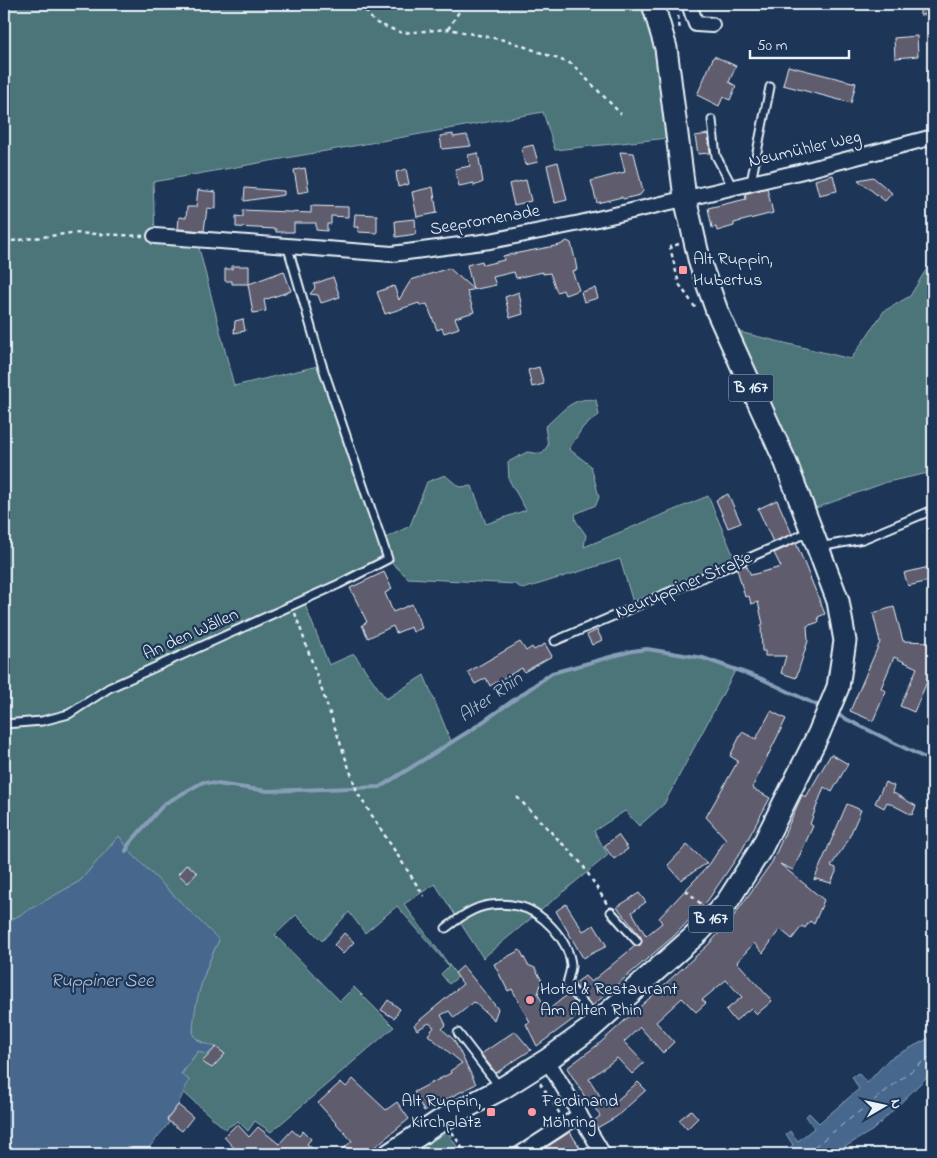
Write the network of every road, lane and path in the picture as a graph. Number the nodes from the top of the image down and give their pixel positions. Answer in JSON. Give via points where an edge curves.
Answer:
{"nodes":[{"id":1,"x":361,"y":4,"type":"edge"},
{"id":2,"x":464,"y":4,"type":"edge"},
{"id":3,"x":653,"y":4,"type":"edge"},
{"id":4,"x":691,"y":4,"type":"edge"},
{"id":5,"x":712,"y":25,"type":"dead end"},
{"id":6,"x":448,"y":29,"type":"junction"},
{"id":7,"x":770,"y":87,"type":"dead end"},
{"id":8,"x":622,"y":114,"type":"dead end"},
{"id":9,"x":712,"y":120,"type":"dead end"},
{"id":10,"x":933,"y":137,"type":"edge"},
{"id":11,"x":751,"y":182,"type":"junction"},
{"id":12,"x":732,"y":186,"type":"junction"},
{"id":13,"x":685,"y":198,"type":"junction"},
{"id":14,"x":154,"y":236,"type":"joint"},
{"id":15,"x":4,"y":242,"type":"edge"},
{"id":16,"x":288,"y":248,"type":"junction"},
{"id":17,"x":933,"y":510,"type":"edge"},
{"id":18,"x":816,"y":539,"type":"junction"},
{"id":19,"x":292,"y":605,"type":"junction"},
{"id":20,"x":555,"y":641,"type":"dead end"},
{"id":21,"x":4,"y":724,"type":"edge"},
{"id":22,"x":517,"y":797,"type":"dead end"},
{"id":23,"x":686,"y":890,"type":"dead end"},
{"id":24,"x":424,"y":896,"type":"dead end"},
{"id":25,"x":703,"y":906,"type":"dead end"},
{"id":26,"x":612,"y":912,"type":"joint"},
{"id":27,"x":446,"y":928,"type":"dead end"},
{"id":28,"x":637,"y":942,"type":"dead end"},
{"id":29,"x":598,"y":1021,"type":"junction"},
{"id":30,"x":458,"y":1033,"type":"dead end"},
{"id":31,"x":547,"y":1060,"type":"junction"},
{"id":32,"x":538,"y":1079,"type":"dead end"},
{"id":33,"x":501,"y":1089,"type":"junction"},
{"id":34,"x":580,"y":1115,"type":"junction"},
{"id":35,"x":444,"y":1119,"type":"junction"},
{"id":36,"x":566,"y":1124,"type":"junction"},
{"id":37,"x":390,"y":1154,"type":"edge"},
{"id":38,"x":464,"y":1154,"type":"edge"},
{"id":39,"x":520,"y":1154,"type":"edge"},
{"id":40,"x":603,"y":1154,"type":"edge"}],
"edges":[{"from":1,"to":6,"type":"path","via":[[374,22],[402,33]]},
{"from":2,"to":6,"type":"path"},
{"from":3,"to":13,"type":"main road","number":"B 167","via":[[666,48]]},
{"from":4,"to":5,"type":"street","via":[[696,24]]},
{"from":6,"to":8,"type":"path","via":[[509,41],[572,64]]},
{"from":7,"to":11,"type":"lane"},
{"from":9,"to":12,"type":"lane","via":[[716,156]]},
{"from":10,"to":11,"type":"street","name":"Neumühler Weg"},
{"from":11,"to":12,"type":"street","name":"Neumühler Weg"},
{"from":12,"to":13,"type":"street","name":"Neumühler Weg"},
{"from":13,"to":16,"type":"street","name":"Seepromenade","via":[[490,241],[392,254]]},
{"from":13,"to":18,"type":"main road","number":"B 167","via":[[700,263],[717,311],[783,456]]},
{"from":14,"to":15,"type":"path","via":[[72,233]]},
{"from":14,"to":16,"type":"street","name":"Seepromenade"},
{"from":16,"to":19,"type":"lane","name":"An den Wällen","via":[[322,366],[388,558]]},
{"from":17,"to":18,"type":"lane","name":"Neuruppiner Straße","via":[[863,539]]},
{"from":18,"to":20,"type":"lane","name":"Neuruppiner Straße","via":[[680,586]]},
{"from":18,"to":29,"type":"main road","number":"B 167","via":[[838,601],[845,641],[833,700],[820,733],[761,850],[727,902],[699,932]]},
{"from":19,"to":21,"type":"lane","name":"An den Wällen","via":[[109,688],[69,714],[42,721]]},
{"from":19,"to":24,"type":"path","via":[[358,794]]},
{"from":22,"to":26,"type":"path","via":[[582,864]]},
{"from":23,"to":25,"type":"path"},
{"from":26,"to":28,"type":"lane"},
{"from":27,"to":29,"type":"lane","via":[[460,917],[488,905],[517,906],[530,911],[545,921],[558,936],[570,965],[567,984]]},
{"from":29,"to":31,"type":"main road","number":"B 167"},
{"from":30,"to":33,"type":"lane"},
{"from":31,"to":33,"type":"main road","number":"B 167"},
{"from":31,"to":34,"type":"street"},
{"from":32,"to":36,"type":"path"},
{"from":33,"to":35,"type":"main road","number":"B 167"},
{"from":34,"to":36,"type":"street"},
{"from":34,"to":40,"type":"street"},
{"from":35,"to":37,"type":"main road","number":"B 167"},
{"from":35,"to":38,"type":"path"},
{"from":36,"to":39,"type":"street"}]}
